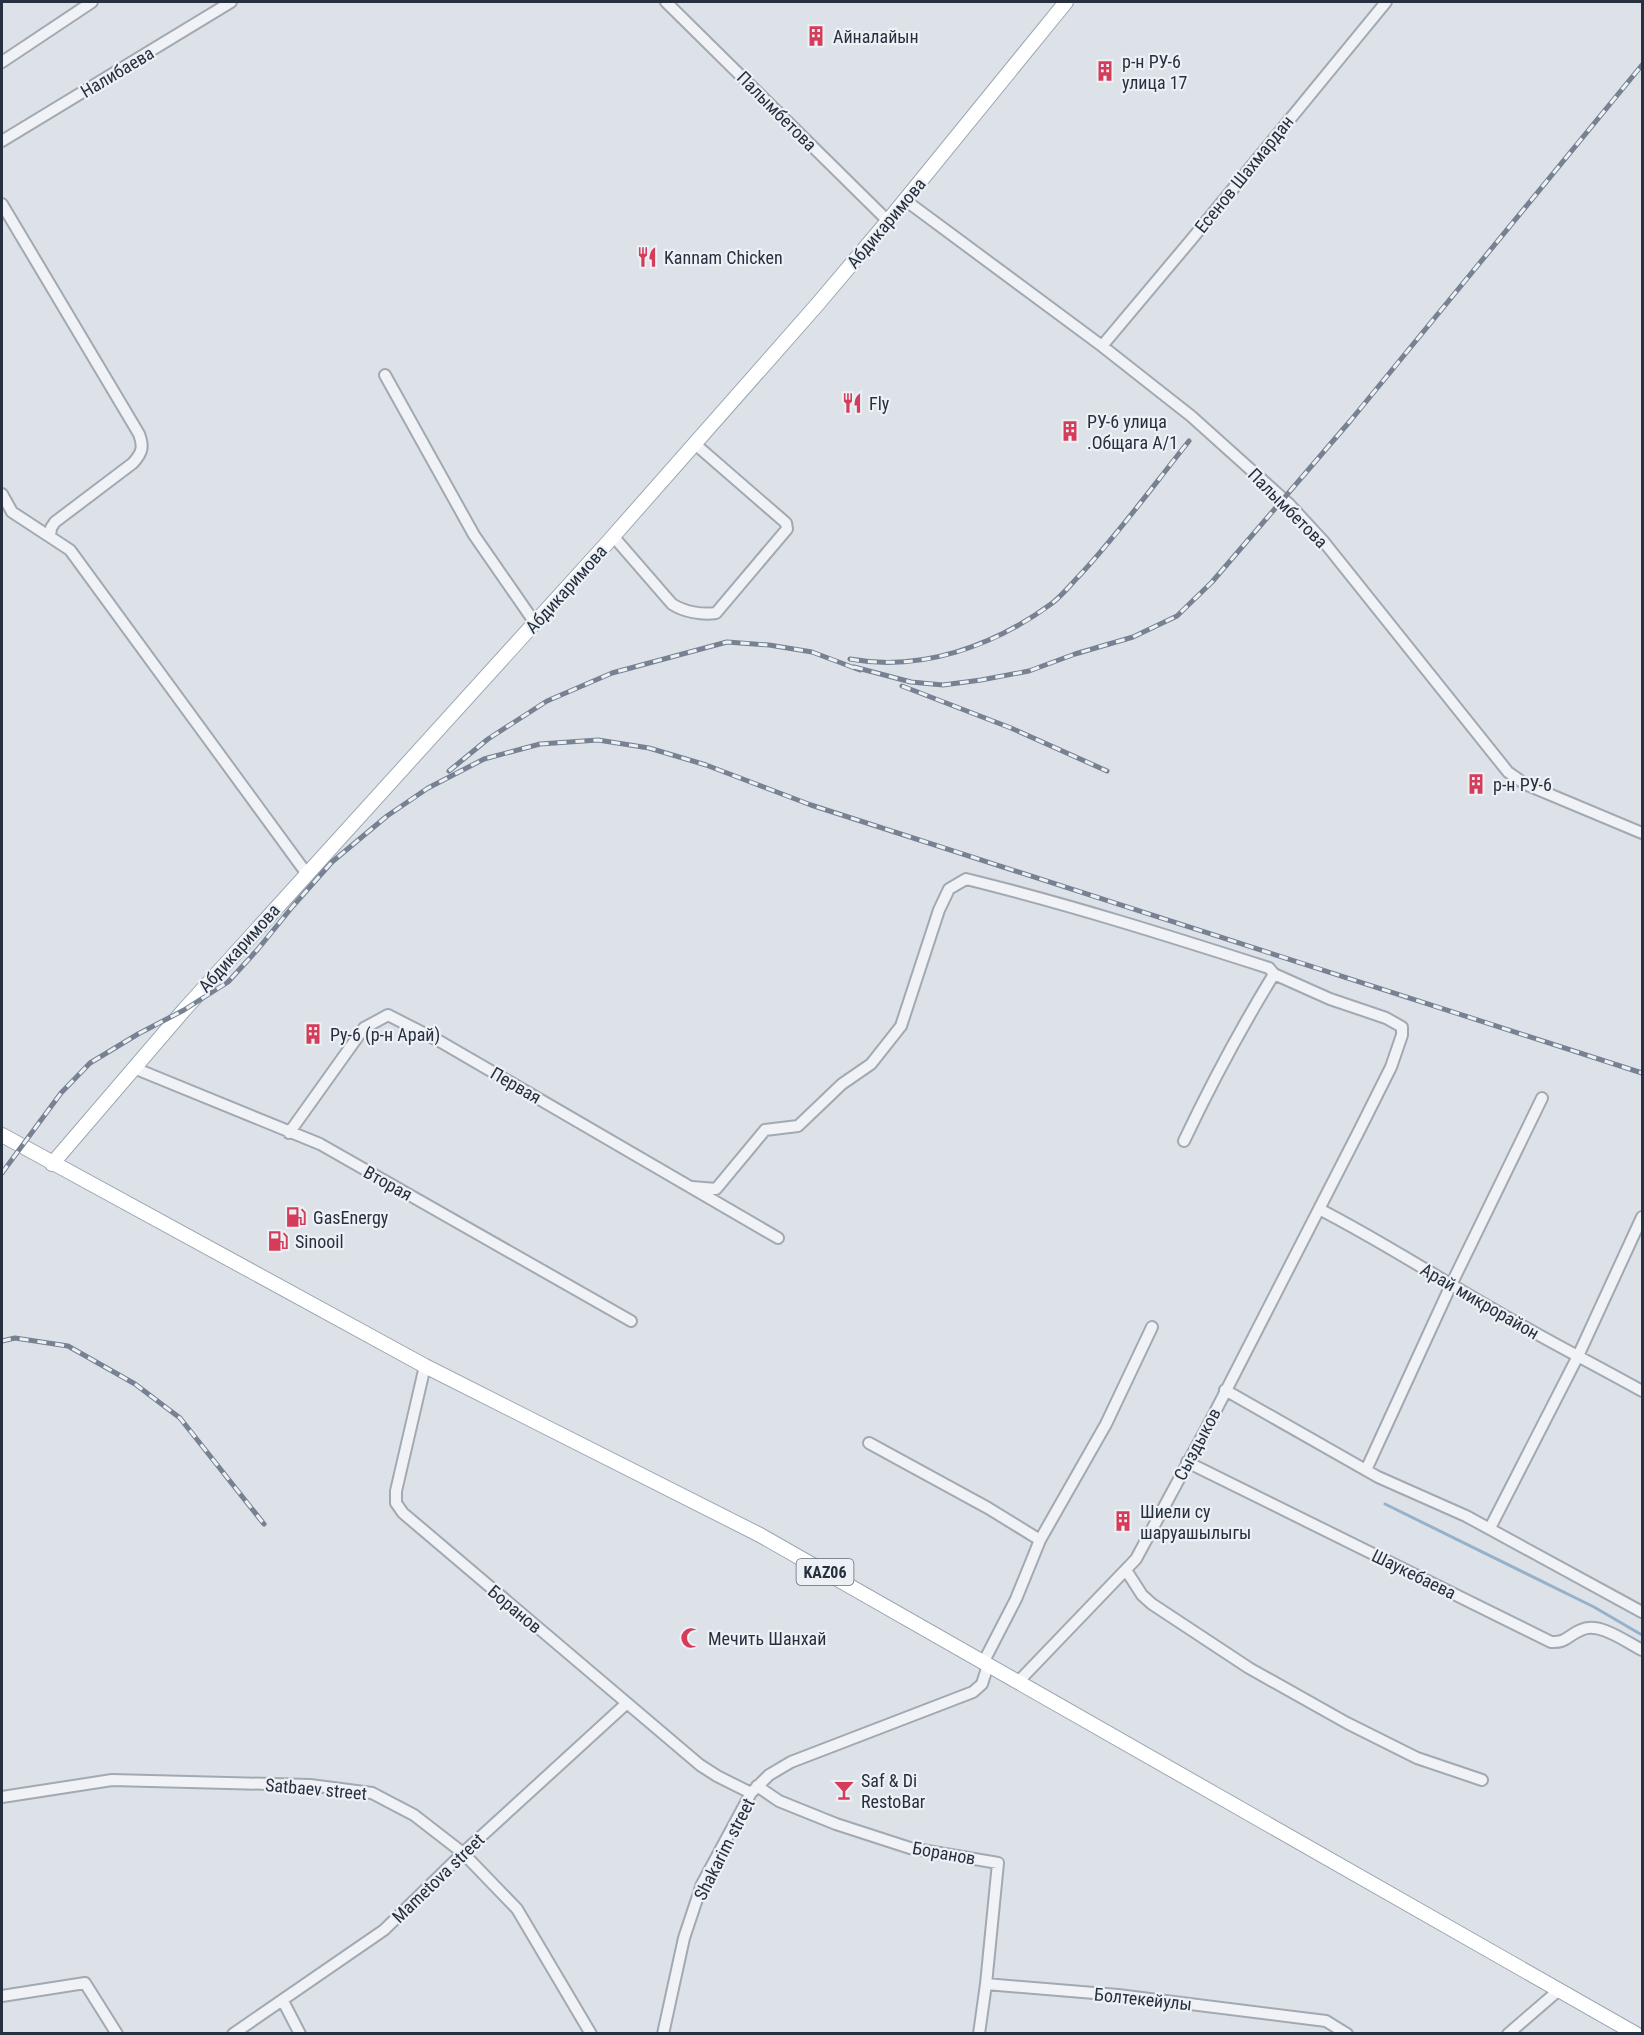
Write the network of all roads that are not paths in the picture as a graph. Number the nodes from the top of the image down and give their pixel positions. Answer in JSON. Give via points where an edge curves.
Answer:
{"nodes":[{"id":1,"x":92,"y":2,"type":"edge"},
{"id":2,"x":231,"y":2,"type":"edge"},
{"id":3,"x":667,"y":2,"type":"edge"},
{"id":4,"x":1066,"y":2,"type":"edge"},
{"id":5,"x":1386,"y":2,"type":"edge"},
{"id":6,"x":2,"y":62,"type":"edge"},
{"id":7,"x":2,"y":141,"type":"edge"},
{"id":8,"x":905,"y":200,"type":"junction"},
{"id":9,"x":2,"y":204,"type":"edge"},
{"id":10,"x":888,"y":221,"type":"junction"},
{"id":11,"x":1102,"y":346,"type":"junction"},
{"id":12,"x":385,"y":375,"type":"dead end"},
{"id":13,"x":695,"y":444,"type":"junction"},
{"id":14,"x":2,"y":494,"type":"edge"},
{"id":15,"x":613,"y":536,"type":"junction"},
{"id":16,"x":50,"y":537,"type":"junction"},
{"id":17,"x":535,"y":623,"type":"junction"},
{"id":18,"x":1642,"y":833,"type":"edge"},
{"id":19,"x":307,"y":874,"type":"junction"},
{"id":20,"x":1274,"y":974,"type":"junction"},
{"id":21,"x":134,"y":1068,"type":"junction"},
{"id":22,"x":1542,"y":1098,"type":"dead end"},
{"id":23,"x":289,"y":1133,"type":"junction"},
{"id":24,"x":2,"y":1135,"type":"edge"},
{"id":25,"x":1184,"y":1141,"type":"dead end"},
{"id":26,"x":52,"y":1164,"type":"junction"},
{"id":27,"x":692,"y":1187,"type":"junction"},
{"id":28,"x":1319,"y":1209,"type":"junction"},
{"id":29,"x":1642,"y":1216,"type":"edge"},
{"id":30,"x":778,"y":1238,"type":"dead end"},
{"id":31,"x":1451,"y":1285,"type":"junction"},
{"id":32,"x":631,"y":1321,"type":"dead end"},
{"id":33,"x":1152,"y":1327,"type":"dead end"},
{"id":34,"x":1578,"y":1356,"type":"junction"},
{"id":35,"x":425,"y":1366,"type":"junction"},
{"id":36,"x":1226,"y":1390,"type":"junction"},
{"id":37,"x":1642,"y":1392,"type":"edge"},
{"id":38,"x":869,"y":1443,"type":"dead end"},
{"id":39,"x":1187,"y":1462,"type":"junction"},
{"id":40,"x":1366,"y":1470,"type":"junction"},
{"id":41,"x":1490,"y":1528,"type":"junction"},
{"id":42,"x":1040,"y":1540,"type":"junction"},
{"id":43,"x":1126,"y":1570,"type":"junction"},
{"id":44,"x":1642,"y":1612,"type":"edge"},
{"id":45,"x":1642,"y":1650,"type":"edge"},
{"id":46,"x":986,"y":1664,"type":"junction"},
{"id":47,"x":1018,"y":1682,"type":"junction"},
{"id":48,"x":627,"y":1703,"type":"junction"},
{"id":49,"x":1482,"y":1780,"type":"dead end"},
{"id":50,"x":754,"y":1790,"type":"junction"},
{"id":51,"x":2,"y":1797,"type":"edge"},
{"id":52,"x":463,"y":1853,"type":"junction"},
{"id":53,"x":986,"y":1984,"type":"junction"},
{"id":54,"x":1559,"y":1990,"type":"junction"},
{"id":55,"x":2,"y":1996,"type":"edge"},
{"id":56,"x":283,"y":2001,"type":"junction"},
{"id":57,"x":117,"y":2034,"type":"edge"},
{"id":58,"x":233,"y":2034,"type":"edge"},
{"id":59,"x":300,"y":2034,"type":"edge"},
{"id":60,"x":591,"y":2034,"type":"edge"},
{"id":61,"x":663,"y":2034,"type":"edge"},
{"id":62,"x":979,"y":2034,"type":"edge"},
{"id":63,"x":1347,"y":2034,"type":"edge"},
{"id":64,"x":1508,"y":2034,"type":"edge"},
{"id":65,"x":1636,"y":2034,"type":"edge"}],
"edges":[{"from":1,"to":6,"type":"street"},
{"from":2,"to":7,"type":"street","name":"Налибаева"},
{"from":3,"to":10,"type":"street","name":"Палымбетова"},
{"from":4,"to":8,"type":"main road","name":"Абдикаримова"},
{"from":5,"to":11,"type":"street","name":"Есенов Шахмардан"},
{"from":8,"to":10,"type":"main road","name":"Абдикаримова"},
{"from":8,"to":11,"type":"street","name":"Палымбетова"},
{"from":9,"to":16,"type":"street","via":[[143,446],[133,463],[55,522]]},
{"from":10,"to":13,"type":"main road","name":"Абдикаримова"},
{"from":11,"to":18,"type":"street","name":"Палымбетова","via":[[1191,416],[1289,504],[1324,542],[1508,772],[1525,784]]},
{"from":12,"to":17,"type":"street","via":[[474,535]]},
{"from":13,"to":15,"type":"main road","name":"Абдикаримова"},
{"from":13,"to":15,"type":"street","via":[[787,529],[716,613],[680,609],[672,604]]},
{"from":14,"to":16,"type":"street","via":[[12,512]]},
{"from":15,"to":17,"type":"main road","name":"Абдикаримова"},
{"from":16,"to":19,"type":"street","via":[[70,550]]},
{"from":17,"to":19,"type":"main road","name":"Абдикаримова"},
{"from":19,"to":21,"type":"main road","name":"Абдикаримова"},
{"from":20,"to":25,"type":"street","via":[[1207,1091]]},
{"from":20,"to":27,"type":"street","via":[[1269,968],[1145,928],[966,879],[949,889],[901,1026],[871,1064],[842,1084],[798,1126],[765,1130],[716,1189]]},
{"from":20,"to":28,"type":"street","name":"Сыздыков","via":[[1402,1027],[1390,1067]]},
{"from":21,"to":23,"type":"street","name":"Вторая"},
{"from":21,"to":26,"type":"main road","name":"Абдикаримова"},
{"from":22,"to":31,"type":"street"},
{"from":23,"to":27,"type":"street","name":"Первая","via":[[364,1028],[388,1015]]},
{"from":23,"to":32,"type":"street","name":"Вторая","via":[[320,1144]]},
{"from":24,"to":26,"type":"main road","number":"KАZ06"},
{"from":26,"to":35,"type":"main road","number":"KАZ06"},
{"from":27,"to":30,"type":"street","name":"Первая"},
{"from":28,"to":31,"type":"street","name":"Арай микрорайон"},
{"from":28,"to":36,"type":"street","name":"Сыздыков"},
{"from":29,"to":34,"type":"street"},
{"from":31,"to":34,"type":"street","name":"Арай микрорайон"},
{"from":31,"to":40,"type":"street"},
{"from":33,"to":42,"type":"street","name":"Shakarim street","via":[[1106,1424]]},
{"from":34,"to":37,"type":"street","name":"Арай микрорайон"},
{"from":34,"to":41,"type":"street"},
{"from":35,"to":46,"type":"main road","number":"KАZ06","via":[[760,1535]]},
{"from":35,"to":48,"type":"street","name":"Боранов","via":[[396,1503],[402,1513]]},
{"from":36,"to":39,"type":"street","name":"Сыздыков"},
{"from":36,"to":40,"type":"street"},
{"from":38,"to":42,"type":"street"},
{"from":39,"to":43,"type":"street","name":"Сыздыков","via":[[1136,1559]]},
{"from":39,"to":45,"type":"street","name":"Шаукебаева","via":[[1551,1642],[1561,1642],[1590,1627]]},
{"from":40,"to":41,"type":"street"},
{"from":41,"to":44,"type":"street"},
{"from":42,"to":46,"type":"street","name":"Shakarim street"},
{"from":43,"to":47,"type":"street","name":"Сыздыков"},
{"from":43,"to":49,"type":"street","via":[[1152,1604],[1288,1691],[1418,1758]]},
{"from":46,"to":47,"type":"main road","number":"KАZ06"},
{"from":46,"to":50,"type":"street","name":"Shakarim street","via":[[982,1684],[973,1692],[790,1762]]},
{"from":47,"to":54,"type":"main road","number":"KАZ06"},
{"from":48,"to":50,"type":"street","name":"Боранов","via":[[700,1765]]},
{"from":48,"to":52,"type":"street","name":"Mametova street"},
{"from":50,"to":53,"type":"street","name":"Боранов","via":[[836,1824],[909,1848],[998,1863]]},
{"from":50,"to":61,"type":"street","name":"Shakarim street","via":[[702,1884],[684,1938]]},
{"from":51,"to":52,"type":"street","name":"Satbaev street","via":[[112,1780],[310,1785],[372,1793],[414,1815]]},
{"from":52,"to":56,"type":"street","name":"Mametova street","via":[[384,1930]]},
{"from":52,"to":60,"type":"street","name":"Satbaev street","via":[[517,1909]]},
{"from":53,"to":62,"type":"street"},
{"from":53,"to":63,"type":"street","name":"Болтекейулы","via":[[1118,1995],[1326,2021]]},
{"from":54,"to":64,"type":"street"},
{"from":54,"to":65,"type":"main road","number":"KАZ06"},
{"from":55,"to":57,"type":"street","via":[[85,1983]]},
{"from":56,"to":58,"type":"street","name":"Mametova street"},
{"from":56,"to":59,"type":"street"}]}
